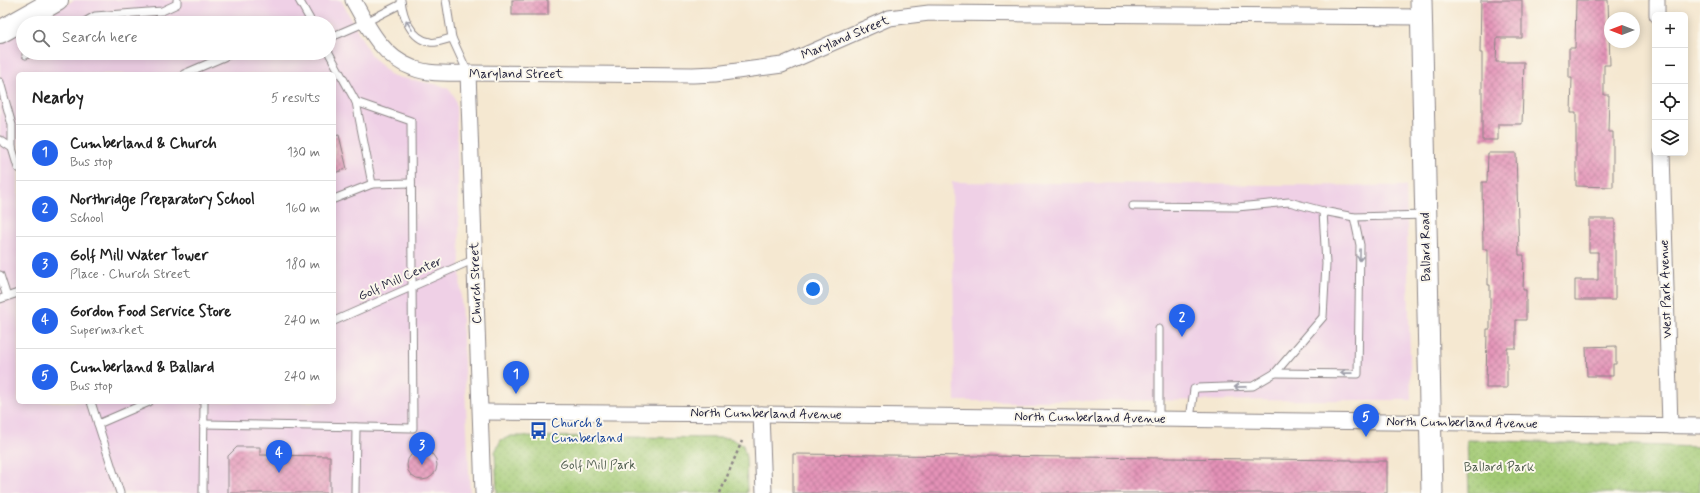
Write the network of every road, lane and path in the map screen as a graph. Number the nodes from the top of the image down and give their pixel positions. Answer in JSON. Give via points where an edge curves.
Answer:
{"nodes":[{"id":1,"x":57,"y":0,"type":"edge"},
{"id":2,"x":177,"y":0,"type":"edge"},
{"id":3,"x":299,"y":0,"type":"edge"},
{"id":4,"x":354,"y":0,"type":"edge"},
{"id":5,"x":446,"y":0,"type":"edge"},
{"id":6,"x":1657,"y":0,"type":"edge"},
{"id":7,"x":401,"y":2,"type":"edge"},
{"id":8,"x":1421,"y":8,"type":"edge"},
{"id":9,"x":1657,"y":12,"type":"edge"},
{"id":10,"x":28,"y":16,"type":"edge"},
{"id":11,"x":95,"y":16,"type":"edge"},
{"id":12,"x":308,"y":16,"type":"edge"},
{"id":13,"x":366,"y":22,"type":"junction"},
{"id":14,"x":16,"y":23,"type":"edge"},
{"id":15,"x":0,"y":32,"type":"edge"},
{"id":16,"x":336,"y":35,"type":"edge"},
{"id":17,"x":452,"y":38,"type":"junction"},
{"id":18,"x":217,"y":60,"type":"edge"},
{"id":19,"x":333,"y":60,"type":"edge"},
{"id":20,"x":189,"y":72,"type":"edge"},
{"id":21,"x":468,"y":73,"type":"junction"},
{"id":22,"x":0,"y":82,"type":"edge"},
{"id":23,"x":356,"y":102,"type":"junction"},
{"id":24,"x":0,"y":140,"type":"edge"},
{"id":25,"x":15,"y":147,"type":"edge"},
{"id":26,"x":1662,"y":156,"type":"edge"},
{"id":27,"x":412,"y":183,"type":"junction"},
{"id":28,"x":372,"y":184,"type":"junction"},
{"id":29,"x":336,"y":198,"type":"edge"},
{"id":30,"x":1134,"y":206,"type":"dead end"},
{"id":31,"x":1323,"y":211,"type":"junction"},
{"id":32,"x":1425,"y":215,"type":"junction"},
{"id":33,"x":1354,"y":217,"type":"junction"},
{"id":34,"x":475,"y":259,"type":"junction"},
{"id":35,"x":0,"y":275,"type":"edge"},
{"id":36,"x":412,"y":287,"type":"junction"},
{"id":37,"x":16,"y":294,"type":"edge"},
{"id":38,"x":4,"y":298,"type":"edge"},
{"id":39,"x":336,"y":320,"type":"edge"},
{"id":40,"x":1159,"y":329,"type":"dead end"},
{"id":41,"x":1275,"y":373,"type":"junction"},
{"id":42,"x":92,"y":404,"type":"edge"},
{"id":43,"x":144,"y":404,"type":"edge"},
{"id":44,"x":204,"y":404,"type":"edge"},
{"id":45,"x":481,"y":412,"type":"junction"},
{"id":46,"x":762,"y":414,"type":"junction"},
{"id":47,"x":1159,"y":419,"type":"junction"},
{"id":48,"x":1190,"y":419,"type":"junction"},
{"id":49,"x":1429,"y":422,"type":"junction"},
{"id":50,"x":98,"y":424,"type":"junction"},
{"id":51,"x":204,"y":424,"type":"junction"},
{"id":52,"x":1670,"y":426,"type":"junction"},
{"id":53,"x":1700,"y":426,"type":"edge"},
{"id":54,"x":356,"y":427,"type":"junction"},
{"id":55,"x":742,"y":441,"type":"dead end"},
{"id":56,"x":120,"y":493,"type":"edge"},
{"id":57,"x":203,"y":493,"type":"edge"},
{"id":58,"x":355,"y":493,"type":"edge"},
{"id":59,"x":483,"y":493,"type":"edge"},
{"id":60,"x":720,"y":493,"type":"edge"},
{"id":61,"x":764,"y":493,"type":"edge"},
{"id":62,"x":1432,"y":493,"type":"edge"}],
"edges":[{"from":1,"to":10,"type":"main road"},
{"from":2,"to":11,"type":"lane","via":[[177,4],[162,10]]},
{"from":3,"to":12,"type":"lane"},
{"from":4,"to":13,"type":"street","name":"Maryland Street"},
{"from":5,"to":17,"type":"lane"},
{"from":6,"to":9,"type":"street"},
{"from":7,"to":13,"type":"lane"},
{"from":17,"to":7,"type":"lane","one_way":true,"via":[[431,43],[418,38],[406,22]]},
{"from":8,"to":21,"type":"street","name":"Maryland Street","via":[[929,13],[889,18],[782,65],[715,74]]},
{"from":8,"to":32,"type":"street","name":"Ballard Road"},
{"from":13,"to":16,"type":"lane"},
{"from":13,"to":21,"type":"street","name":"Maryland Street","via":[[379,43],[394,59],[413,69],[434,73]]},
{"from":14,"to":15,"type":"main road"},
{"from":17,"to":21,"type":"lane"},
{"from":18,"to":20,"type":"lane"},
{"from":19,"to":23,"type":"lane"},
{"from":21,"to":34,"type":"street","name":"Church Street"},
{"from":22,"to":25,"type":"lane","via":[[12,125]]},
{"from":23,"to":27,"type":"lane","via":[[411,120]]},
{"from":23,"to":28,"type":"lane"},
{"from":24,"to":25,"type":"lane"},
{"from":26,"to":52,"type":"street","name":"West Park Avenue"},
{"from":27,"to":28,"type":"lane"},
{"from":27,"to":36,"type":"lane"},
{"from":28,"to":29,"type":"lane"},
{"from":30,"to":31,"type":"lane","via":[[1237,206],[1289,202]]},
{"from":31,"to":33,"type":"lane"},
{"from":31,"to":41,"type":"lane","via":[[1326,264],[1323,317]]},
{"from":32,"to":33,"type":"lane"},
{"from":32,"to":49,"type":"street","name":"Ballard Road"},
{"from":33,"to":41,"type":"lane","one_way":true,"via":[[1360,245],[1358,374]]},
{"from":34,"to":36,"type":"lane","name":"Golf Mill Center"},
{"from":34,"to":45,"type":"street","name":"Church Street"},
{"from":35,"to":38,"type":"lane"},
{"from":36,"to":39,"type":"lane","name":"Golf Mill Center"},
{"from":36,"to":54,"type":"lane","via":[[413,428]]},
{"from":37,"to":38,"type":"lane"},
{"from":40,"to":47,"type":"lane"},
{"from":41,"to":48,"type":"lane","one_way":true,"via":[[1253,386],[1196,388],[1193,391]]},
{"from":42,"to":50,"type":"lane"},
{"from":43,"to":50,"type":"lane"},
{"from":44,"to":51,"type":"lane"},
{"from":45,"to":46,"type":"street","name":"North Cumberland Avenue"},
{"from":45,"to":59,"type":"street","name":"Church Street"},
{"from":46,"to":47,"type":"street","name":"North Cumberland Avenue"},
{"from":46,"to":61,"type":"street"},
{"from":47,"to":48,"type":"street","name":"North Cumberland Avenue"},
{"from":48,"to":49,"type":"street","name":"North Cumberland Avenue"},
{"from":49,"to":52,"type":"street","name":"North Cumberland Avenue"},
{"from":49,"to":62,"type":"street","name":"Ballard Road"},
{"from":50,"to":56,"type":"lane"},
{"from":51,"to":54,"type":"lane"},
{"from":51,"to":57,"type":"lane"},
{"from":52,"to":53,"type":"street","name":"North Cumberland Avenue"},
{"from":54,"to":58,"type":"lane"},
{"from":55,"to":60,"type":"path"}]}
